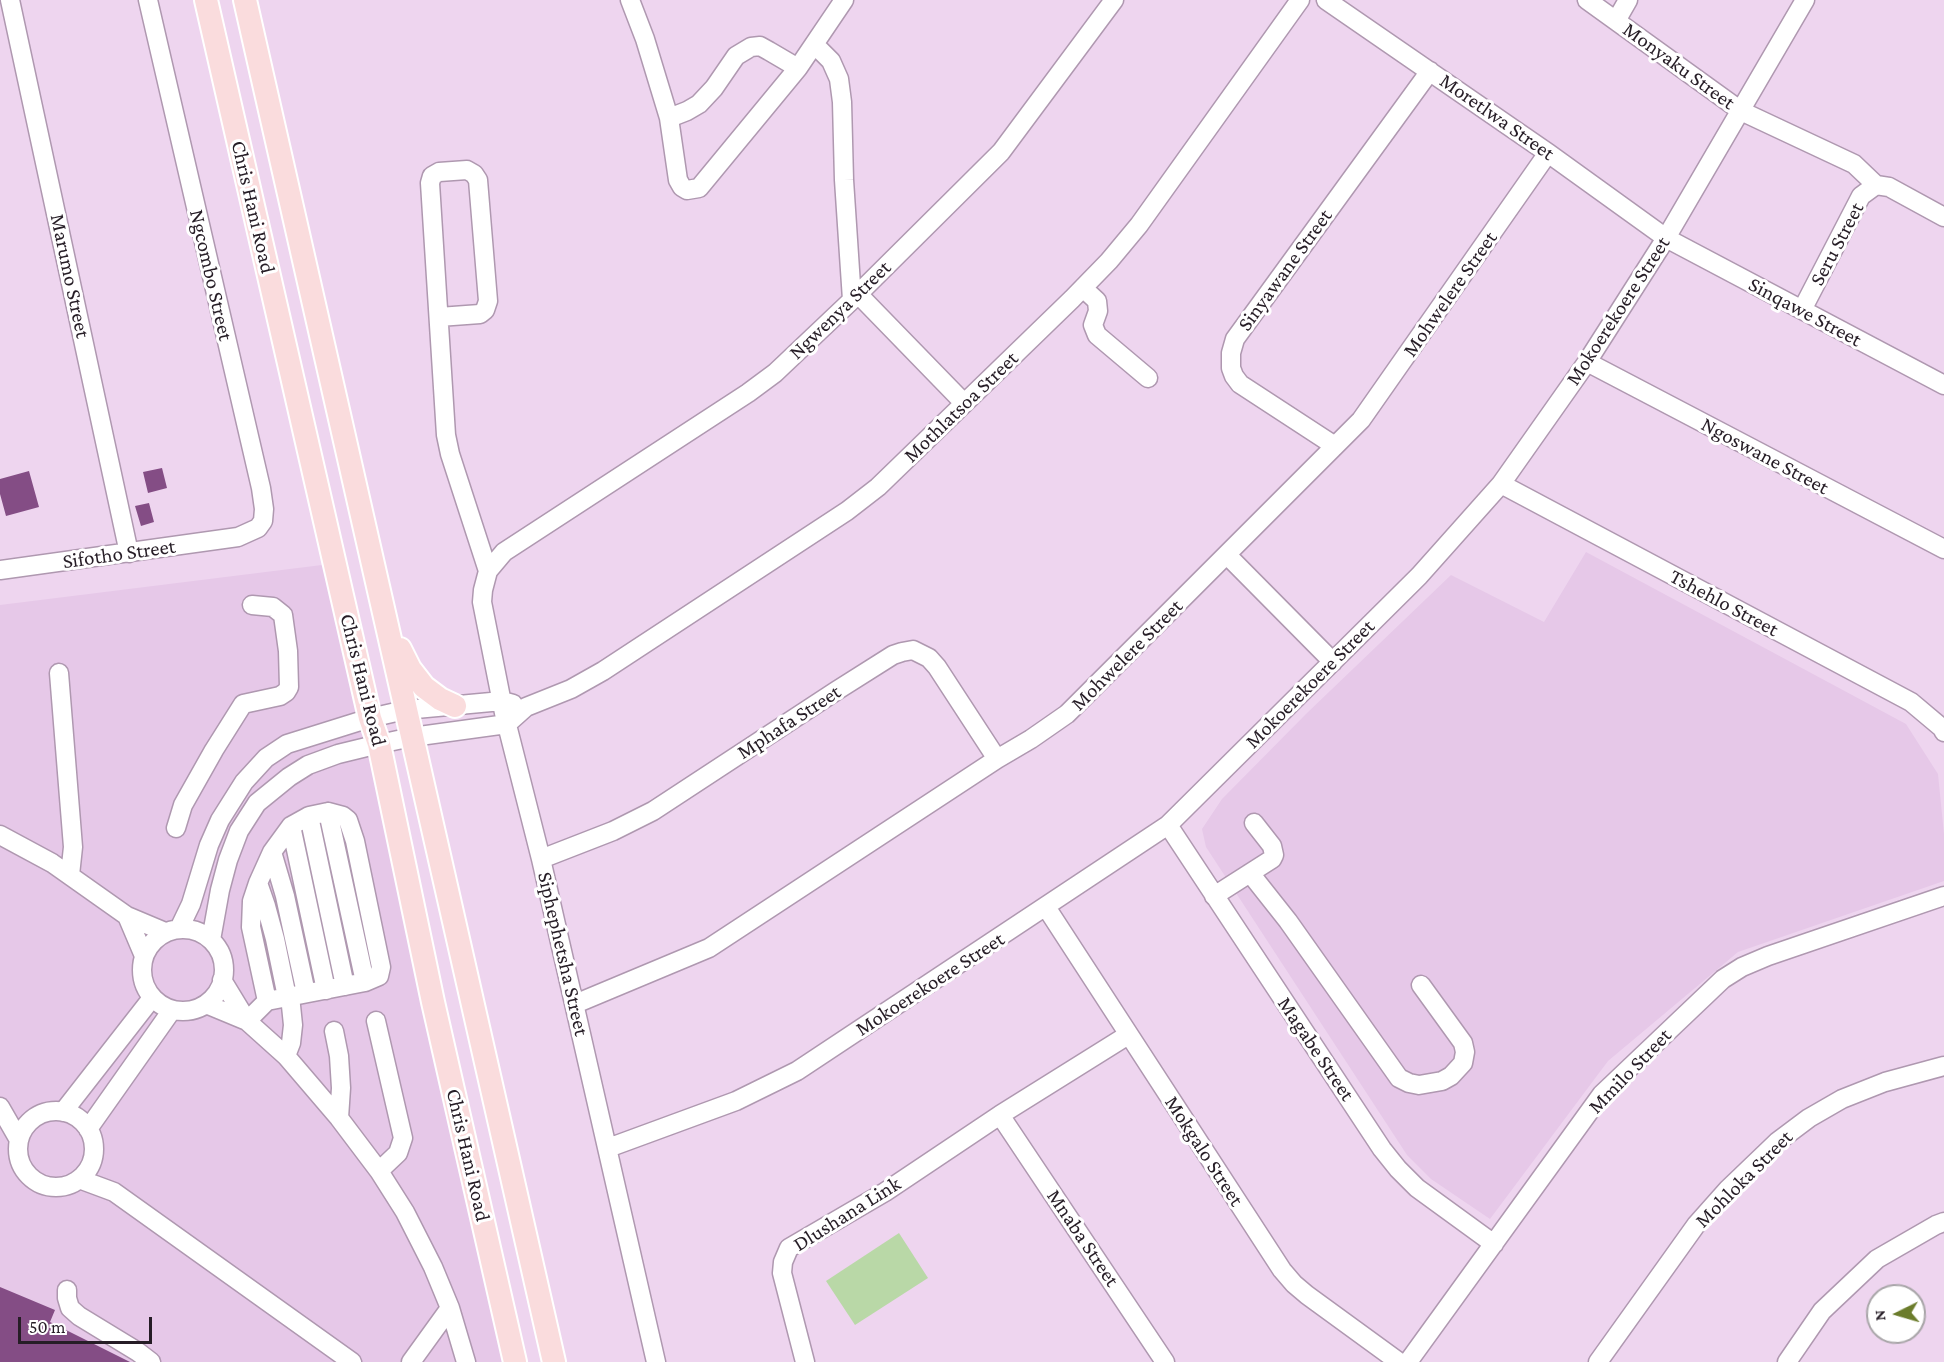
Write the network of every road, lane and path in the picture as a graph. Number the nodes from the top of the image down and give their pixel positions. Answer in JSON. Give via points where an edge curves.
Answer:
{"nodes":[{"id":1,"x":10,"y":0,"type":"edge"},
{"id":2,"x":148,"y":0,"type":"edge"},
{"id":3,"x":206,"y":0,"type":"edge"},
{"id":4,"x":245,"y":0,"type":"edge"},
{"id":5,"x":630,"y":0,"type":"edge"},
{"id":6,"x":844,"y":0,"type":"edge"},
{"id":7,"x":1114,"y":0,"type":"edge"},
{"id":8,"x":1300,"y":0,"type":"edge"},
{"id":9,"x":1326,"y":0,"type":"edge"},
{"id":10,"x":1587,"y":0,"type":"edge"},
{"id":11,"x":1628,"y":0,"type":"edge"},
{"id":12,"x":1806,"y":0,"type":"edge"},
{"id":13,"x":1616,"y":21,"type":"junction"},
{"id":14,"x":814,"y":44,"type":"junction"},
{"id":15,"x":798,"y":68,"type":"junction"},
{"id":16,"x":1430,"y":71,"type":"junction"},
{"id":17,"x":1741,"y":111,"type":"junction"},
{"id":18,"x":669,"y":118,"type":"junction"},
{"id":19,"x":1548,"y":153,"type":"junction"},
{"id":20,"x":1876,"y":185,"type":"junction"},
{"id":21,"x":1944,"y":217,"type":"edge"},
{"id":22,"x":1666,"y":238,"type":"junction"},
{"id":23,"x":1083,"y":288,"type":"junction"},
{"id":24,"x":855,"y":297,"type":"junction"},
{"id":25,"x":1802,"y":310,"type":"junction"},
{"id":26,"x":439,"y":317,"type":"junction"},
{"id":27,"x":1587,"y":362,"type":"junction"},
{"id":28,"x":1148,"y":378,"type":"dead end"},
{"id":29,"x":1944,"y":386,"type":"edge"},
{"id":30,"x":964,"y":403,"type":"junction"},
{"id":31,"x":1335,"y":446,"type":"junction"},
{"id":32,"x":1501,"y":484,"type":"junction"},
{"id":33,"x":238,"y":537,"type":"joint"},
{"id":34,"x":1944,"y":549,"type":"edge"},
{"id":35,"x":504,"y":552,"type":"joint"},
{"id":36,"x":129,"y":553,"type":"junction"},
{"id":37,"x":1227,"y":555,"type":"junction"},
{"id":38,"x":0,"y":570,"type":"edge"},
{"id":39,"x":488,"y":571,"type":"junction"},
{"id":40,"x":252,"y":605,"type":"dead end"},
{"id":41,"x":387,"y":627,"type":"junction"},
{"id":42,"x":1333,"y":662,"type":"junction"},
{"id":43,"x":59,"y":673,"type":"dead end"},
{"id":44,"x":502,"y":701,"type":"junction"},
{"id":45,"x":455,"y":706,"type":"junction"},
{"id":46,"x":526,"y":707,"type":"junction"},
{"id":47,"x":405,"y":710,"type":"junction"},
{"id":48,"x":370,"y":717,"type":"junction"},
{"id":49,"x":507,"y":724,"type":"junction"},
{"id":50,"x":1943,"y":729,"type":"edge"},
{"id":51,"x":412,"y":736,"type":"junction"},
{"id":52,"x":379,"y":744,"type":"junction"},
{"id":53,"x":997,"y":759,"type":"junction"},
{"id":54,"x":309,"y":816,"type":"junction"},
{"id":55,"x":1254,"y":823,"type":"dead end"},
{"id":56,"x":1168,"y":825,"type":"junction"},
{"id":57,"x":291,"y":826,"type":"junction"},
{"id":58,"x":176,"y":828,"type":"dead end"},
{"id":59,"x":0,"y":835,"type":"edge"},
{"id":60,"x":272,"y":852,"type":"junction"},
{"id":61,"x":541,"y":859,"type":"junction"},
{"id":62,"x":1250,"y":873,"type":"junction"},
{"id":63,"x":70,"y":875,"type":"junction"},
{"id":64,"x":258,"y":883,"type":"junction"},
{"id":65,"x":1214,"y":896,"type":"junction"},
{"id":66,"x":1944,"y":896,"type":"edge"},
{"id":67,"x":1046,"y":907,"type":"junction"},
{"id":68,"x":127,"y":916,"type":"junction"},
{"id":69,"x":172,"y":931,"type":"junction"},
{"id":70,"x":211,"y":940,"type":"junction"},
{"id":71,"x":144,"y":956,"type":"junction"},
{"id":72,"x":222,"y":980,"type":"junction"},
{"id":73,"x":1421,"y":985,"type":"dead end"},
{"id":74,"x":345,"y":986,"type":"junction"},
{"id":75,"x":327,"y":990,"type":"junction"},
{"id":76,"x":294,"y":996,"type":"junction"},
{"id":77,"x":152,"y":998,"type":"junction"},
{"id":78,"x":267,"y":1001,"type":"junction"},
{"id":79,"x":206,"y":1004,"type":"junction"},
{"id":80,"x":574,"y":1004,"type":"junction"},
{"id":81,"x":172,"y":1010,"type":"junction"},
{"id":82,"x":247,"y":1021,"type":"junction"},
{"id":83,"x":376,"y":1021,"type":"dead end"},
{"id":84,"x":334,"y":1031,"type":"dead end"},
{"id":85,"x":1128,"y":1035,"type":"junction"},
{"id":86,"x":285,"y":1056,"type":"junction"},
{"id":87,"x":1944,"y":1066,"type":"edge"},
{"id":88,"x":0,"y":1107,"type":"edge"},
{"id":89,"x":63,"y":1112,"type":"junction"},
{"id":90,"x":1000,"y":1115,"type":"junction"},
{"id":91,"x":35,"y":1117,"type":"junction"},
{"id":92,"x":339,"y":1118,"type":"junction"},
{"id":93,"x":88,"y":1129,"type":"junction"},
{"id":94,"x":19,"y":1140,"type":"junction"},
{"id":95,"x":608,"y":1148,"type":"junction"},
{"id":96,"x":92,"y":1157,"type":"junction"},
{"id":97,"x":379,"y":1171,"type":"junction"},
{"id":98,"x":79,"y":1179,"type":"junction"},
{"id":99,"x":114,"y":1192,"type":"junction"},
{"id":100,"x":1944,"y":1222,"type":"edge"},
{"id":101,"x":1494,"y":1244,"type":"junction"},
{"id":102,"x":67,"y":1290,"type":"dead end"},
{"id":103,"x":450,"y":1308,"type":"junction"},
{"id":104,"x":801,"y":1361,"type":"edge"},
{"id":105,"x":151,"y":1362,"type":"edge"},
{"id":106,"x":352,"y":1362,"type":"edge"},
{"id":107,"x":411,"y":1362,"type":"edge"},
{"id":108,"x":466,"y":1362,"type":"edge"},
{"id":109,"x":515,"y":1362,"type":"edge"},
{"id":110,"x":554,"y":1362,"type":"edge"},
{"id":111,"x":656,"y":1362,"type":"edge"},
{"id":112,"x":1165,"y":1362,"type":"edge"},
{"id":113,"x":1399,"y":1362,"type":"edge"},
{"id":114,"x":1408,"y":1362,"type":"edge"},
{"id":115,"x":1598,"y":1362,"type":"edge"},
{"id":116,"x":1787,"y":1362,"type":"edge"}],
"edges":[{"from":1,"to":36,"type":"street","name":"Marumo Street"},
{"from":2,"to":33,"type":"street","name":"Ngcombo Street","via":[[261,488],[263,521],[258,528]]},
{"from":3,"to":48,"type":"main road","name":"Chris Hani Road"},
{"from":4,"to":41,"type":"main road","name":"Chris Hani Road"},
{"from":5,"to":18,"type":"street"},
{"from":6,"to":14,"type":"street"},
{"from":7,"to":24,"type":"street","name":"Ngwenya Street","via":[[1001,152]]},
{"from":8,"to":23,"type":"street","name":"Mothlatsoa Street","via":[[1139,225]]},
{"from":9,"to":16,"type":"street","name":"Moretlwa Street"},
{"from":10,"to":13,"type":"street","name":"Monyaku Street"},
{"from":11,"to":13,"type":"street"},
{"from":12,"to":17,"type":"street","name":"Mokoerekoere Street"},
{"from":13,"to":17,"type":"street","name":"Monyaku Street"},
{"from":14,"to":15,"type":"street"},
{"from":14,"to":24,"type":"street","via":[[831,61],[839,79]]},
{"from":15,"to":18,"type":"street","via":[[760,46],[751,47],[736,56],[699,104]]},
{"from":15,"to":18,"type":"street","via":[[699,188],[687,190],[678,180]]},
{"from":16,"to":19,"type":"street","name":"Moretlwa Street"},
{"from":16,"to":31,"type":"street","name":"Sinyawane Street","via":[[1235,339],[1231,353],[1231,368],[1240,384]]},
{"from":17,"to":20,"type":"street","name":"Monyaku Street","via":[[1854,164]]},
{"from":17,"to":22,"type":"street","name":"Mokoerekoere Street"},
{"from":19,"to":22,"type":"street","name":"Moretlwa Street"},
{"from":19,"to":31,"type":"street","name":"Mohwelere Street","via":[[1361,420]]},
{"from":20,"to":21,"type":"street","name":"Seru Street","via":[[1889,187]]},
{"from":20,"to":25,"type":"street","name":"Seru Street","via":[[1861,196]]},
{"from":22,"to":25,"type":"street","name":"Sinqawe Street"},
{"from":22,"to":27,"type":"street","name":"Mokoerekoere Street"},
{"from":23,"to":28,"type":"street","via":[[1097,302],[1093,325],[1097,335]]},
{"from":23,"to":30,"type":"street","name":"Mothlatsoa Street"},
{"from":24,"to":30,"type":"street"},
{"from":24,"to":35,"type":"street","name":"Ngwenya Street","via":[[775,373],[748,393]]},
{"from":25,"to":29,"type":"street","name":"Sinqawe Street"},
{"from":26,"to":26,"type":"street","via":[[430,183],[439,172],[467,170],[478,180],[488,301],[480,314]]},
{"from":26,"to":39,"type":"street","via":[[446,435]]},
{"from":27,"to":32,"type":"street","name":"Mokoerekoere Street"},
{"from":27,"to":34,"type":"street","name":"Ngoswane Street"},
{"from":30,"to":46,"type":"street","name":"Mothlatsoa Street","via":[[891,475],[847,511],[603,671]]},
{"from":31,"to":37,"type":"street","name":"Mohwelere Street"},
{"from":32,"to":42,"type":"street","name":"Mokoerekoere Street","via":[[1419,576]]},
{"from":32,"to":50,"type":"street","name":"Tshehlo Street","via":[[1911,702]]},
{"from":33,"to":36,"type":"street","name":"Sifotho Street"},
{"from":35,"to":39,"type":"street","name":"Siphephetsha Street"},
{"from":36,"to":38,"type":"street","name":"Sifotho Street"},
{"from":37,"to":42,"type":"street"},
{"from":37,"to":53,"type":"street","name":"Mohwelere Street","via":[[1067,714]]},
{"from":39,"to":44,"type":"street","name":"Siphephetsha Street","via":[[482,602]]},
{"from":40,"to":58,"type":"street","via":[[273,607],[283,615],[289,687],[280,696],[243,704],[183,805]]},
{"from":41,"to":45,"type":"main road","via":[[418,680]]},
{"from":41,"to":47,"type":"main road","name":"Chris Hani Road"},
{"from":42,"to":56,"type":"street","name":"Mokoerekoere Street"},
{"from":43,"to":63,"type":"street","via":[[73,848]]},
{"from":44,"to":45,"type":"street"},
{"from":44,"to":46,"type":"street"},
{"from":44,"to":49,"type":"street","name":"Siphephetsha Street"},
{"from":45,"to":47,"type":"street"},
{"from":46,"to":49,"type":"street","name":"Mothlatsoa Street"},
{"from":47,"to":48,"type":"street"},
{"from":47,"to":51,"type":"main road","name":"Chris Hani Road"},
{"from":48,"to":52,"type":"main road","name":"Chris Hani Road"},
{"from":48,"to":69,"type":"street","via":[[287,744],[266,758],[244,782],[220,820],[191,904]]},
{"from":49,"to":51,"type":"street"},
{"from":49,"to":61,"type":"street","name":"Siphephetsha Street"},
{"from":51,"to":52,"type":"street"},
{"from":51,"to":110,"type":"main road","name":"Chris Hani Road"},
{"from":52,"to":70,"type":"street","via":[[308,765],[257,803],[239,831],[228,860]]},
{"from":52,"to":109,"type":"main road","name":"Chris Hani Road"},
{"from":53,"to":61,"type":"street","name":"Mphafa Street","via":[[929,658],[913,650],[902,652],[653,811]]},
{"from":53,"to":80,"type":"street","name":"Mohwelere Street","via":[[710,948]]},
{"from":54,"to":57,"type":"street"},
{"from":54,"to":74,"type":"street"},
{"from":54,"to":74,"type":"street","via":[[328,812],[343,816],[355,842],[381,967],[379,976]]},
{"from":55,"to":62,"type":"street","via":[[1275,853]]},
{"from":56,"to":65,"type":"street","name":"Magabe Street"},
{"from":56,"to":67,"type":"street","name":"Mokoerekoere Street"},
{"from":57,"to":60,"type":"street"},
{"from":57,"to":75,"type":"street"},
{"from":59,"to":63,"type":"street"},
{"from":60,"to":64,"type":"street"},
{"from":60,"to":76,"type":"street","via":[[285,896]]},
{"from":61,"to":80,"type":"street","name":"Siphephetsha Street"},
{"from":62,"to":65,"type":"street"},
{"from":62,"to":73,"type":"street","via":[[1399,1078],[1419,1085],[1451,1076],[1464,1063],[1465,1052],[1463,1043]]},
{"from":63,"to":68,"type":"street"},
{"from":64,"to":76,"type":"street"},
{"from":64,"to":78,"type":"street","via":[[252,901],[251,927]]},
{"from":65,"to":101,"type":"street","name":"Magabe Street","via":[[1398,1169],[1417,1188]]},
{"from":66,"to":101,"type":"street","name":"Mmilo Street","via":[[1768,956],[1724,979],[1602,1094]]},
{"from":67,"to":85,"type":"street","name":"Mokgalo Street"},
{"from":67,"to":95,"type":"street","name":"Mokoerekoere Street","via":[[782,1080]]},
{"from":68,"to":69,"type":"street"},
{"from":68,"to":71,"type":"street"},
{"from":69,"to":70,"type":"street","via":[[190,929]]},
{"from":69,"to":71,"type":"street","via":[[156,938]]},
{"from":70,"to":72,"type":"street","via":[[222,958]]},
{"from":71,"to":77,"type":"street","via":[[142,978]]},
{"from":72,"to":79,"type":"street"},
{"from":72,"to":82,"type":"street"},
{"from":74,"to":75,"type":"street"},
{"from":75,"to":76,"type":"street"},
{"from":76,"to":78,"type":"street"},
{"from":76,"to":86,"type":"street","via":[[291,1043]]},
{"from":77,"to":81,"type":"street"},
{"from":77,"to":89,"type":"street"},
{"from":78,"to":82,"type":"street"},
{"from":79,"to":81,"type":"street","via":[[184,1011]]},
{"from":79,"to":82,"type":"street"},
{"from":80,"to":95,"type":"street","name":"Siphephetsha Street"},
{"from":81,"to":93,"type":"street"},
{"from":82,"to":86,"type":"street"},
{"from":83,"to":97,"type":"street","via":[[403,1138],[398,1153]]},
{"from":84,"to":92,"type":"street","via":[[341,1088]]},
{"from":85,"to":90,"type":"street","name":"Dlushana Link"},
{"from":85,"to":113,"type":"street","name":"Mokgalo Street","via":[[1282,1270],[1307,1295]]},
{"from":86,"to":92,"type":"street"},
{"from":87,"to":115,"type":"street","name":"Mohloka Street","via":[[1842,1099],[1777,1142],[1696,1225]]},
{"from":88,"to":91,"type":"street"},
{"from":88,"to":94,"type":"street"},
{"from":89,"to":91,"type":"street"},
{"from":89,"to":93,"type":"street"},
{"from":90,"to":104,"type":"street","name":"Dlushana Link","via":[[875,1198],[789,1248],[782,1273]]},
{"from":90,"to":112,"type":"street","name":"Mnaba Street"},
{"from":91,"to":94,"type":"street"},
{"from":92,"to":97,"type":"street"},
{"from":93,"to":96,"type":"street"},
{"from":94,"to":98,"type":"street","via":[[24,1170],[40,1184],[60,1187]]},
{"from":95,"to":111,"type":"street","name":"Siphephetsha Street"},
{"from":96,"to":98,"type":"street"},
{"from":96,"to":99,"type":"street"},
{"from":97,"to":103,"type":"street","via":[[405,1212]]},
{"from":98,"to":99,"type":"street"},
{"from":99,"to":106,"type":"street"},
{"from":100,"to":116,"type":"street","via":[[1877,1259],[1822,1311]]},
{"from":101,"to":114,"type":"street","name":"Mmilo Street"},
{"from":102,"to":105,"type":"street","via":[[70,1308],[79,1316]]},
{"from":103,"to":107,"type":"street"},
{"from":103,"to":108,"type":"street"}]}
